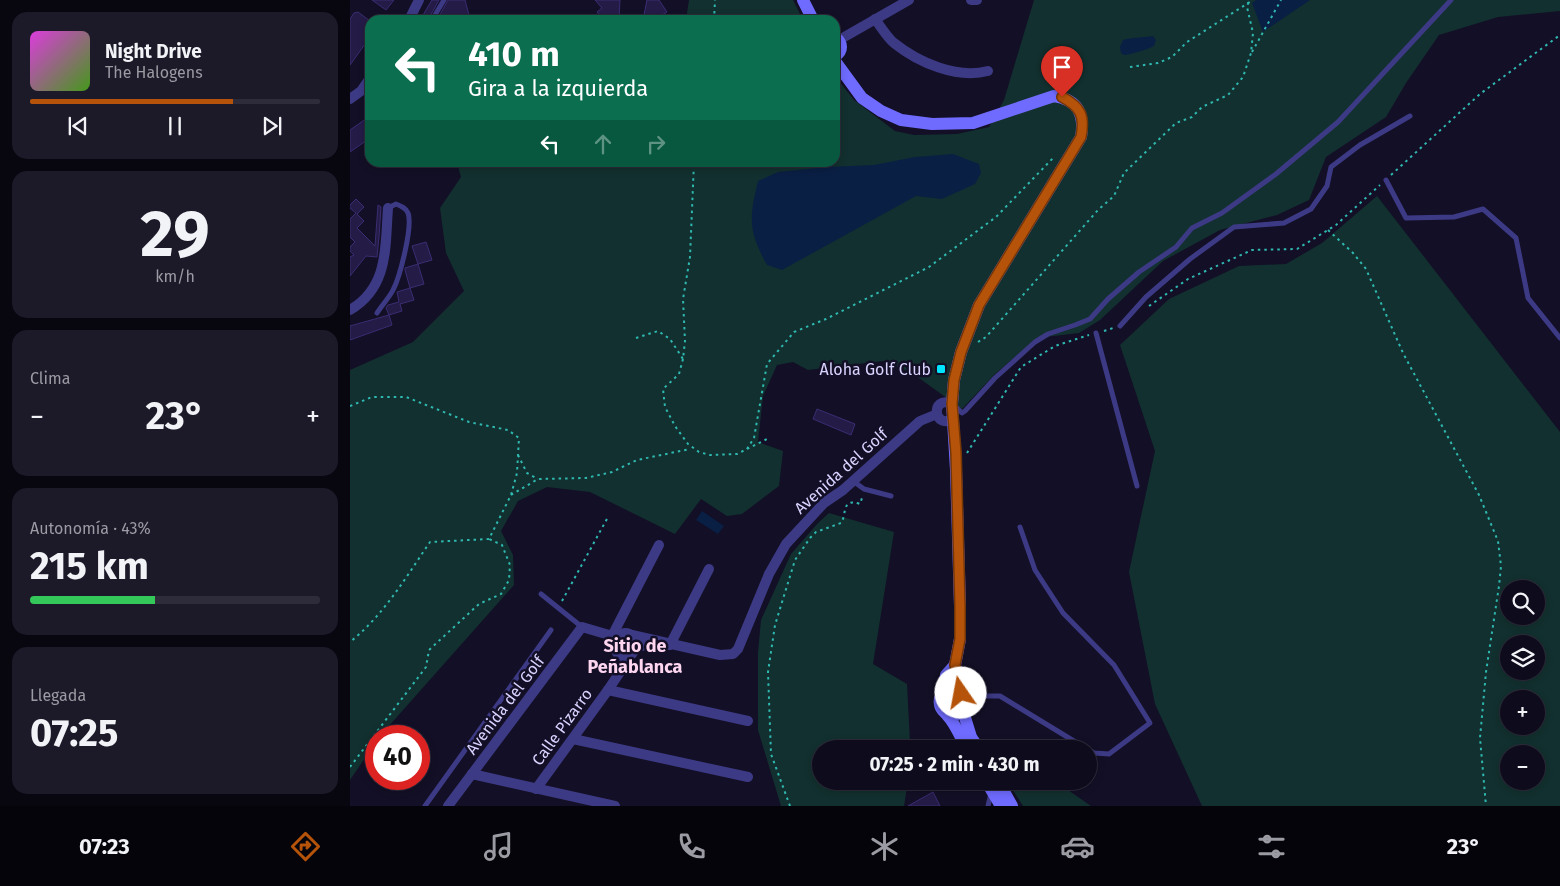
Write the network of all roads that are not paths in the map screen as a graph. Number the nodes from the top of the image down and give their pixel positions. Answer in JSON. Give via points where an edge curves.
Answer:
{"nodes":[{"id":1,"x":419,"y":0,"type":"edge"},
{"id":2,"x":444,"y":0,"type":"edge"},
{"id":3,"x":804,"y":0,"type":"edge"},
{"id":4,"x":909,"y":0,"type":"edge"},
{"id":5,"x":971,"y":0,"type":"edge"},
{"id":6,"x":977,"y":0,"type":"edge"},
{"id":7,"x":1451,"y":0,"type":"edge"},
{"id":8,"x":412,"y":15,"type":"edge"},
{"id":9,"x":435,"y":15,"type":"edge"},
{"id":10,"x":811,"y":15,"type":"edge"},
{"id":11,"x":875,"y":19,"type":"junction"},
{"id":12,"x":840,"y":36,"type":"edge"},
{"id":13,"x":840,"y":68,"type":"edge"},
{"id":14,"x":988,"y":70,"type":"dead end"},
{"id":15,"x":365,"y":85,"type":"edge"},
{"id":16,"x":350,"y":99,"type":"edge"},
{"id":17,"x":1410,"y":116,"type":"dead end"},
{"id":18,"x":1386,"y":180,"type":"road end"},
{"id":19,"x":388,"y":208,"type":"joint"},
{"id":20,"x":350,"y":310,"type":"edge"},
{"id":21,"x":377,"y":312,"type":"dead end"},
{"id":22,"x":1120,"y":326,"type":"road end"},
{"id":23,"x":1096,"y":333,"type":"road end"},
{"id":24,"x":1560,"y":338,"type":"edge"},
{"id":25,"x":952,"y":404,"type":"junction"},
{"id":26,"x":936,"y":414,"type":"junction"},
{"id":27,"x":954,"y":418,"type":"junction"},
{"id":28,"x":853,"y":481,"type":"junction"},
{"id":29,"x":1137,"y":486,"type":"dead end"},
{"id":30,"x":891,"y":496,"type":"dead end"},
{"id":31,"x":1020,"y":528,"type":"dead end"},
{"id":32,"x":658,"y":545,"type":"dead end"},
{"id":33,"x":709,"y":569,"type":"dead end"},
{"id":34,"x":541,"y":594,"type":"dead end"},
{"id":35,"x":582,"y":627,"type":"junction"},
{"id":36,"x":551,"y":630,"type":"dead end"},
{"id":37,"x":632,"y":635,"type":"junction"},
{"id":38,"x":614,"y":636,"type":"junction"},
{"id":39,"x":657,"y":641,"type":"junction"},
{"id":40,"x":670,"y":645,"type":"junction"},
{"id":41,"x":636,"y":648,"type":"junction"},
{"id":42,"x":626,"y":656,"type":"junction"},
{"id":43,"x":955,"y":665,"type":"junction"},
{"id":44,"x":608,"y":690,"type":"junction"},
{"id":45,"x":940,"y":698,"type":"junction"},
{"id":46,"x":963,"y":701,"type":"junction"},
{"id":47,"x":948,"y":715,"type":"junction"},
{"id":48,"x":748,"y":721,"type":"dead end"},
{"id":49,"x":573,"y":739,"type":"junction"},
{"id":50,"x":962,"y":740,"type":"edge"},
{"id":51,"x":973,"y":740,"type":"edge"},
{"id":52,"x":1073,"y":740,"type":"edge"},
{"id":53,"x":1097,"y":753,"type":"edge"},
{"id":54,"x":472,"y":774,"type":"junction"},
{"id":55,"x":748,"y":777,"type":"dead end"},
{"id":56,"x":536,"y":789,"type":"junction"},
{"id":57,"x":991,"y":790,"type":"edge"},
{"id":58,"x":994,"y":790,"type":"edge"},
{"id":59,"x":997,"y":790,"type":"edge"},
{"id":60,"x":426,"y":806,"type":"edge"},
{"id":61,"x":448,"y":806,"type":"edge"},
{"id":62,"x":615,"y":806,"type":"edge"},
{"id":63,"x":988,"y":806,"type":"edge"},
{"id":64,"x":1001,"y":806,"type":"edge"},
{"id":65,"x":1012,"y":806,"type":"edge"}],
"edges":[{"from":1,"to":8,"type":"street"},
{"from":2,"to":9,"type":"lane"},
{"from":3,"to":10,"type":"street"},
{"from":4,"to":11,"type":"street"},
{"from":5,"to":6,"type":"street"},
{"from":7,"to":25,"type":"lane","via":[[1338,122],[1276,174],[1222,214],[1192,228],[1176,247],[1139,272],[1090,319],[1035,342],[965,411],[962,413]]},
{"from":11,"to":12,"type":"street"},
{"from":11,"to":14,"type":"street","via":[[893,42],[937,67],[956,73],[976,74]]},
{"from":13,"to":25,"type":"street","via":[[862,98],[901,120],[932,124],[973,123],[1054,96],[1069,100],[1082,115],[1081,137],[979,305],[961,352]]},
{"from":15,"to":16,"type":"street"},
{"from":17,"to":22,"type":"lane","via":[[1360,145],[1331,167],[1327,186],[1311,208],[1284,223],[1234,227],[1146,297]]},
{"from":18,"to":24,"type":"lane","via":[[1406,218],[1454,217],[1483,208],[1516,238],[1528,298]]},
{"from":19,"to":20,"type":"street","via":[[384,261],[379,278],[369,294]]},
{"from":19,"to":21,"type":"lane","via":[[396,204],[404,207],[409,214],[409,230],[396,282]]},
{"from":23,"to":29,"type":"lane"},
{"from":25,"to":26,"type":"street","via":[[941,403]]},
{"from":25,"to":27,"type":"street"},
{"from":26,"to":27,"type":"street","via":[[944,422]]},
{"from":26,"to":28,"type":"street","name":"Avenida del Golf","via":[[920,421]]},
{"from":27,"to":43,"type":"street","via":[[960,606],[960,639]]},
{"from":28,"to":30,"type":"lane","via":[[864,489]]},
{"from":28,"to":40,"type":"street","name":"Avenida del Golf","via":[[824,504],[786,544],[733,654],[720,656]]},
{"from":31,"to":53,"type":"lane","via":[[1035,570],[1063,613],[1114,665],[1150,723],[1109,754]]},
{"from":32,"to":38,"type":"street"},
{"from":33,"to":40,"type":"street"},
{"from":34,"to":35,"type":"lane"},
{"from":35,"to":38,"type":"street","name":"Avenida del Golf"},
{"from":35,"to":54,"type":"street","name":"Avenida del Golf"},
{"from":36,"to":60,"type":"lane"},
{"from":37,"to":38,"type":"street","name":"Avenida del Golf"},
{"from":37,"to":39,"type":"street","name":"Avenida del Golf"},
{"from":37,"to":41,"type":"street"},
{"from":38,"to":42,"type":"street","via":[[615,650]]},
{"from":39,"to":40,"type":"street","name":"Avenida del Golf"},
{"from":39,"to":41,"type":"street"},
{"from":41,"to":42,"type":"street"},
{"from":42,"to":44,"type":"street","name":"Calle Pizarro","via":[[622,669]]},
{"from":43,"to":45,"type":"street","via":[[946,675]]},
{"from":43,"to":46,"type":"street"},
{"from":44,"to":48,"type":"street"},
{"from":44,"to":49,"type":"street","name":"Calle Pizarro"},
{"from":45,"to":46,"type":"street","via":[[950,690],[956,691]]},
{"from":45,"to":47,"type":"street","via":[[942,711]]},
{"from":46,"to":47,"type":"street","via":[[959,714]]},
{"from":46,"to":51,"type":"street"},
{"from":46,"to":52,"type":"lane","via":[[979,696],[1000,696]]},
{"from":47,"to":50,"type":"street"},
{"from":49,"to":55,"type":"street"},
{"from":49,"to":56,"type":"street","name":"Calle Pizarro"},
{"from":54,"to":56,"type":"street"},
{"from":54,"to":61,"type":"street","name":"Avenida del Golf"},
{"from":56,"to":62,"type":"street"},
{"from":57,"to":63,"type":"lane"},
{"from":58,"to":64,"type":"street"},
{"from":59,"to":65,"type":"street"}]}
